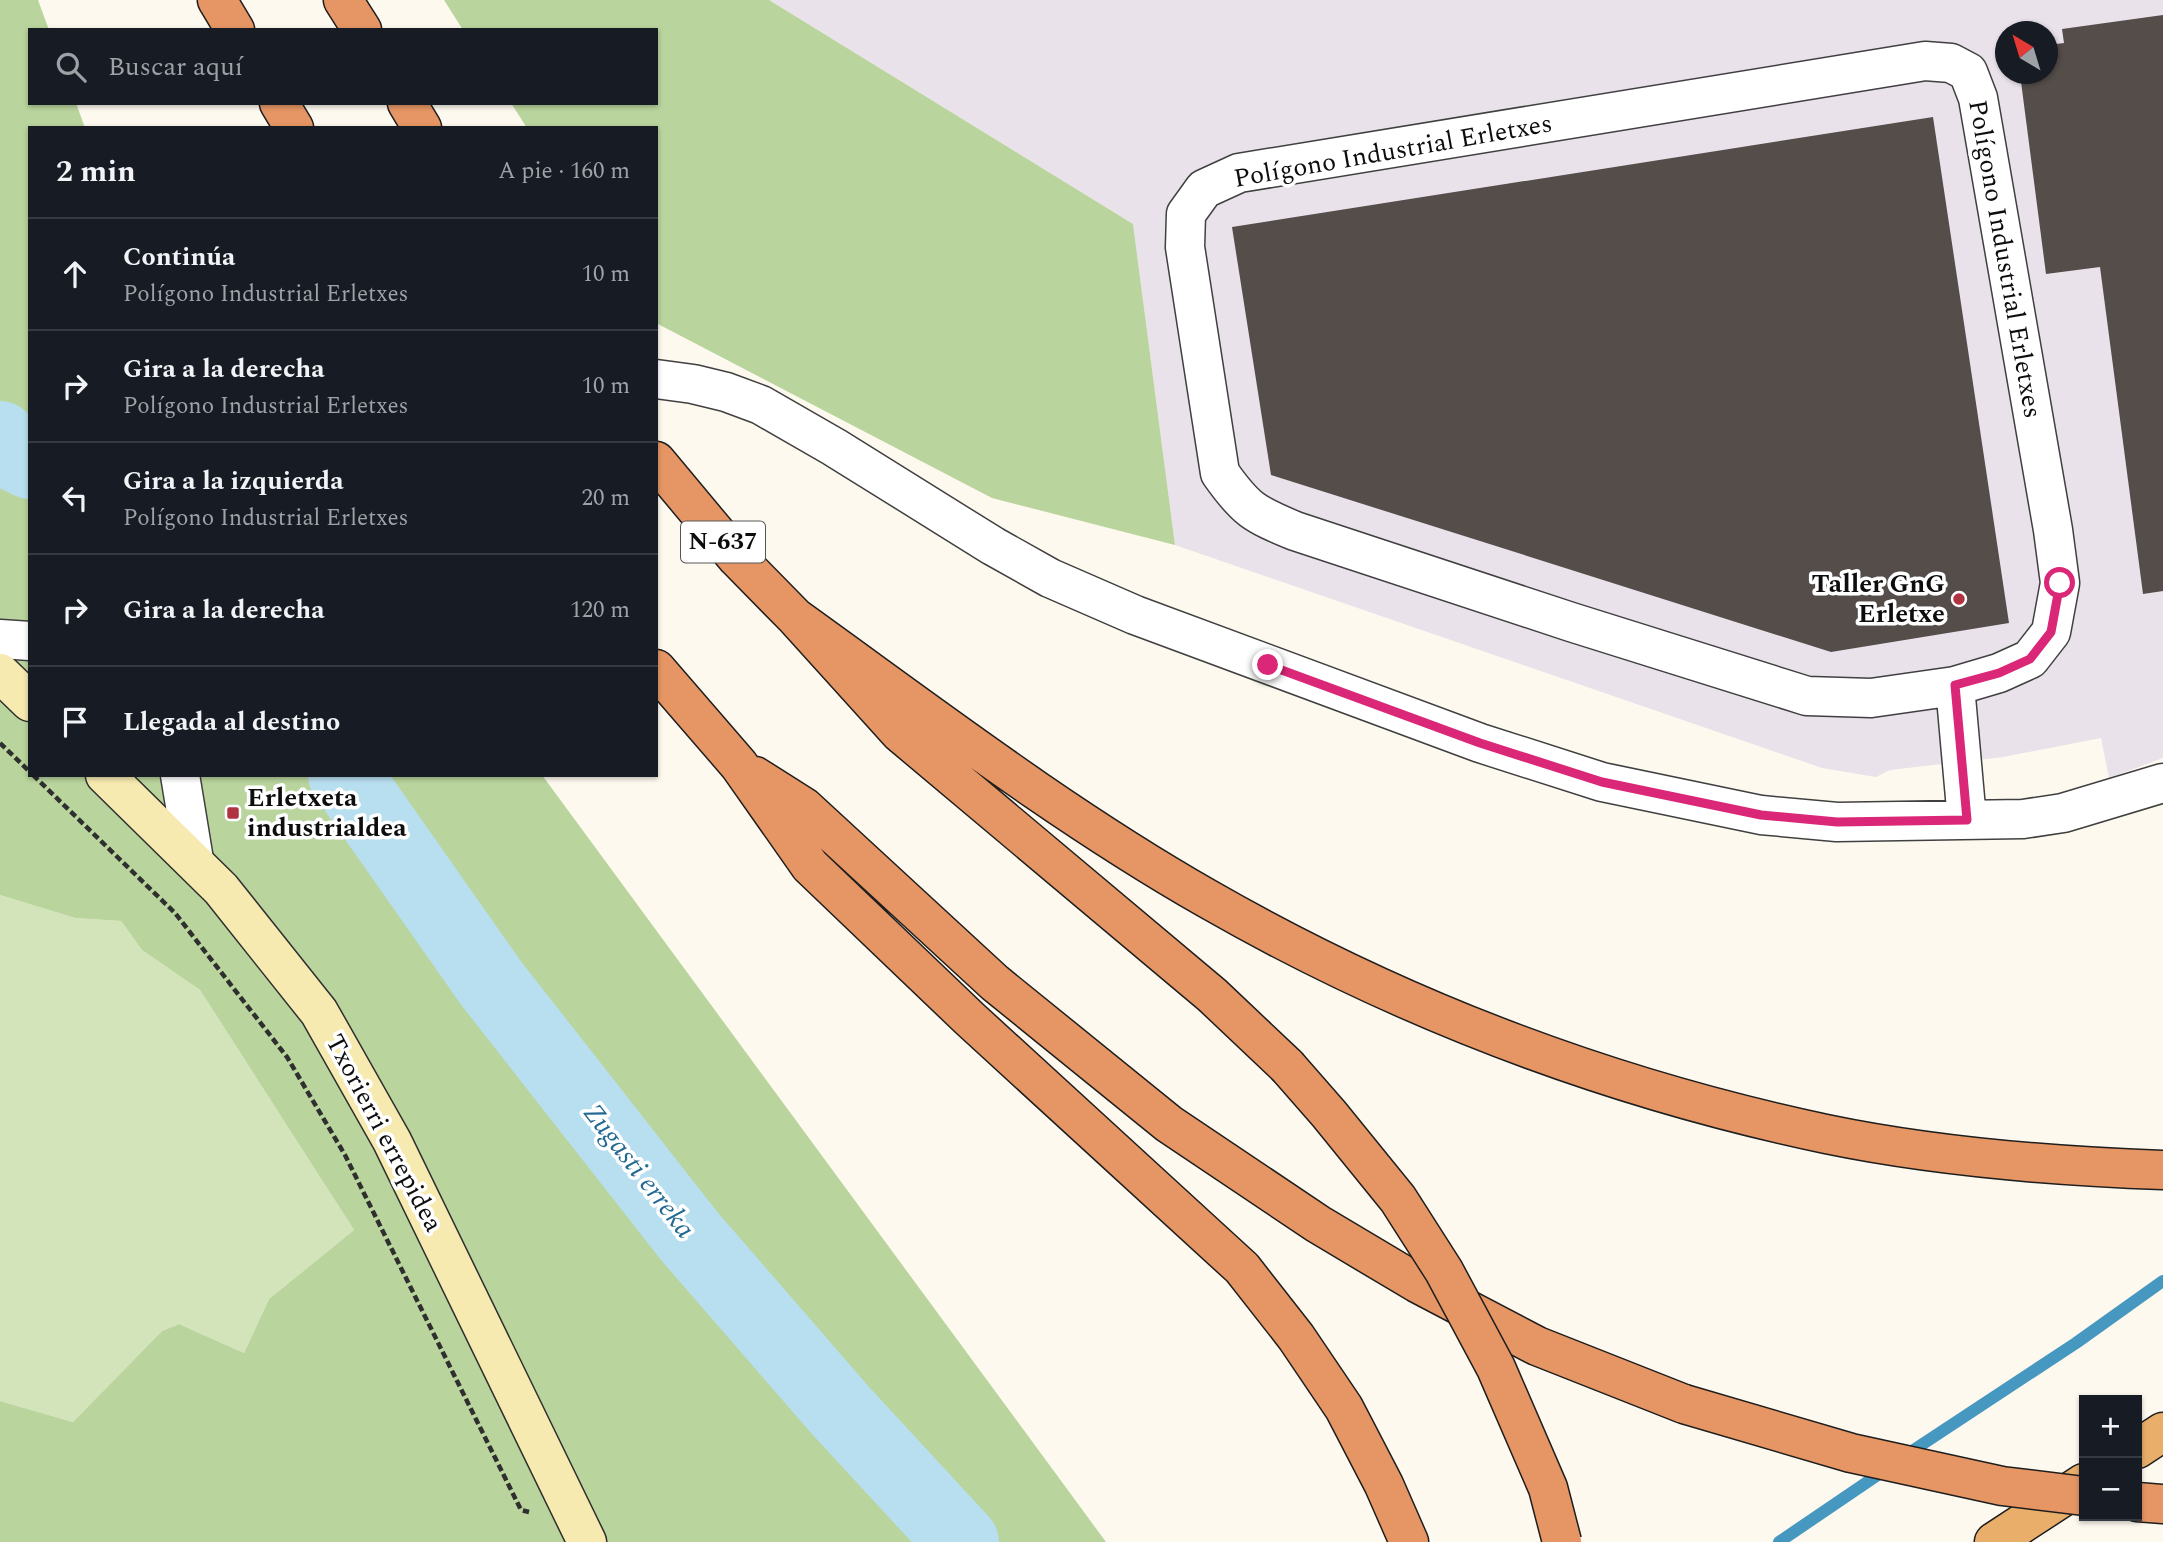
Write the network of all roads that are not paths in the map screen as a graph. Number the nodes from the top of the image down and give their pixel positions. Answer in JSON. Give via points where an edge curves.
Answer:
{"nodes":[{"id":1,"x":216,"y":0,"type":"edge"},
{"id":2,"x":343,"y":0,"type":"edge"},
{"id":3,"x":234,"y":28,"type":"edge"},
{"id":4,"x":361,"y":28,"type":"edge"},
{"id":5,"x":280,"y":105,"type":"edge"},
{"id":6,"x":408,"y":105,"type":"edge"},
{"id":7,"x":293,"y":126,"type":"edge"},
{"id":8,"x":421,"y":126,"type":"edge"},
{"id":9,"x":658,"y":380,"type":"edge"},
{"id":10,"x":658,"y":463,"type":"edge"},
{"id":11,"x":796,"y":618,"type":"junction"},
{"id":12,"x":0,"y":639,"type":"edge"},
{"id":13,"x":28,"y":641,"type":"edge"},
{"id":14,"x":658,"y":671,"type":"edge"},
{"id":15,"x":0,"y":673,"type":"edge"},
{"id":16,"x":1955,"y":685,"type":"junction"},
{"id":17,"x":28,"y":700,"type":"edge"},
{"id":18,"x":739,"y":765,"type":"junction"},
{"id":19,"x":107,"y":777,"type":"edge"},
{"id":20,"x":180,"y":777,"type":"edge"},
{"id":21,"x":2163,"y":783,"type":"edge"},
{"id":22,"x":1967,"y":820,"type":"junction"},
{"id":23,"x":194,"y":860,"type":"junction"},
{"id":24,"x":2163,"y":1170,"type":"edge"},
{"id":25,"x":2163,"y":1432,"type":"edge"},
{"id":26,"x":2142,"y":1446,"type":"edge"},
{"id":27,"x":2079,"y":1486,"type":"edge"},
{"id":28,"x":2079,"y":1495,"type":"edge"},
{"id":29,"x":2142,"y":1502,"type":"edge"},
{"id":30,"x":2163,"y":1504,"type":"edge"},
{"id":31,"x":583,"y":1532,"type":"edge"},
{"id":32,"x":1409,"y":1542,"type":"edge"},
{"id":33,"x":1562,"y":1542,"type":"edge"},
{"id":34,"x":1994,"y":1542,"type":"edge"}],
"edges":[{"from":1,"to":3,"type":"highway"},
{"from":2,"to":4,"type":"highway"},
{"from":5,"to":7,"type":"highway"},
{"from":6,"to":8,"type":"highway"},
{"from":9,"to":22,"type":"street","via":[[693,384],[761,405],[1050,578],[1135,615],[1480,743],[1602,782],[1761,815],[1837,822]]},
{"from":10,"to":11,"type":"highway","number":"N-637","via":[[737,558]]},
{"from":11,"to":24,"type":"highway","via":[[1114,841],[1298,948],[1397,996],[1630,1084],[1828,1134],[2066,1167]]},
{"from":11,"to":33,"type":"highway","bridge":true,"via":[[900,733],[1212,995],[1287,1066],[1329,1114],[1398,1199],[1444,1271],[1501,1380],[1548,1488]]},
{"from":12,"to":13,"type":"street"},
{"from":14,"to":18,"type":"highway"},
{"from":15,"to":17,"type":"main road"},
{"from":16,"to":16,"type":"street","name":"Polígono Industrial Erletxes","via":[[1871,698],[1807,696],[1294,531],[1258,515],[1238,499],[1220,473],[1185,247],[1186,214],[1204,190],[1238,173],[1925,61],[1951,63],[1968,72],[1978,98],[2060,583],[2051,632],[2030,659]]},
{"from":16,"to":22,"type":"street"},
{"from":18,"to":28,"type":"highway","bridge":true,"via":[[804,807],[995,983],[1169,1124],[1416,1283],[1537,1346],[1684,1404],[1851,1453],[2002,1486]]},
{"from":18,"to":32,"type":"highway","via":[[810,866],[970,1020],[1242,1268],[1344,1408]]},
{"from":19,"to":23,"type":"main road","name":"Txorierri errepidea"},
{"from":20,"to":23,"type":"street"},
{"from":21,"to":22,"type":"street","via":[[2063,813]]},
{"from":23,"to":31,"type":"main road","name":"Txorierri errepidea","via":[[319,1012],[392,1141]]},
{"from":25,"to":26,"type":"highway"},
{"from":27,"to":34,"type":"highway"},
{"from":29,"to":30,"type":"highway"}]}
